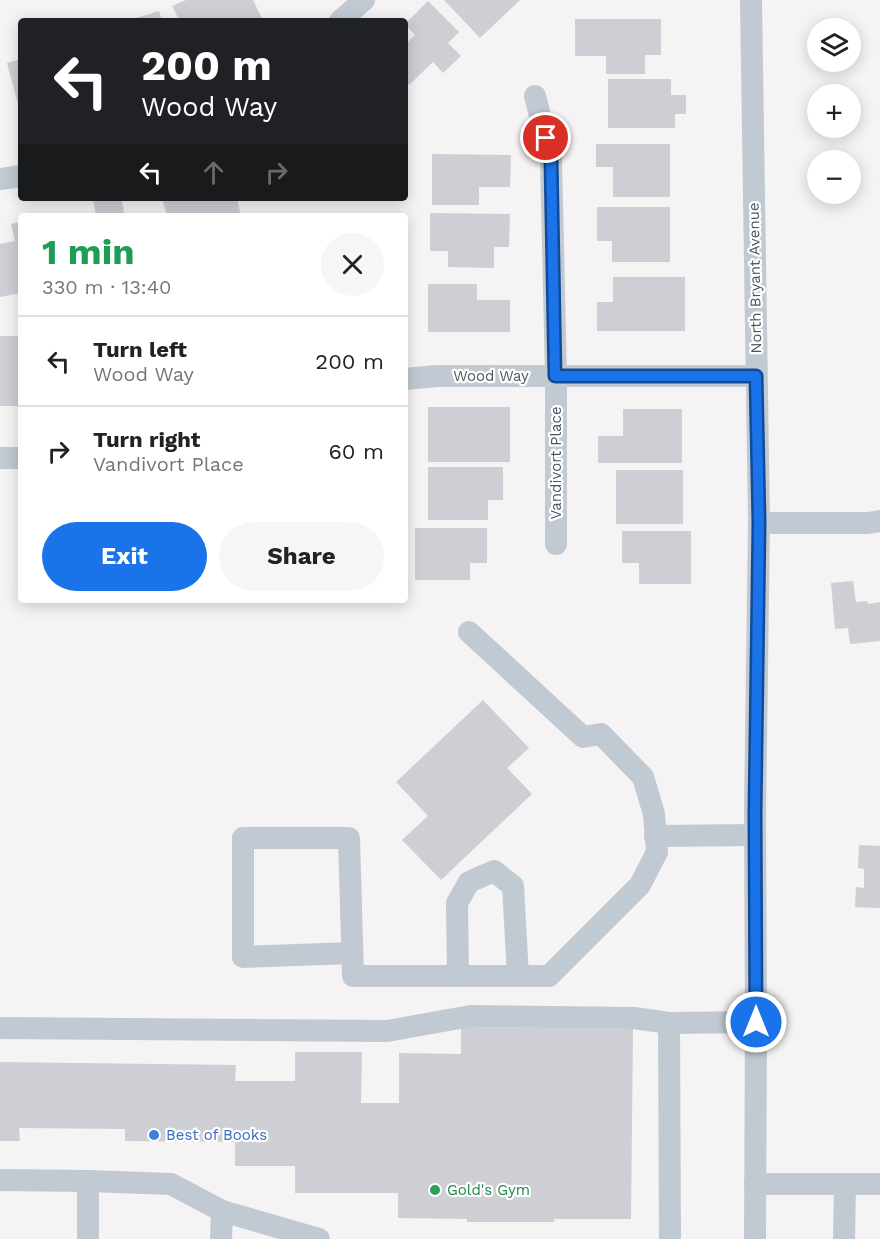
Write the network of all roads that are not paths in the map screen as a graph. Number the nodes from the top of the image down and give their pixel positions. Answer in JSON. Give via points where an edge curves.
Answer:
{"nodes":[{"id":1,"x":364,"y":0,"type":"edge"},
{"id":2,"x":751,"y":0,"type":"edge"},
{"id":3,"x":343,"y":18,"type":"edge"},
{"id":4,"x":535,"y":96,"type":"dead end"},
{"id":5,"x":18,"y":176,"type":"edge"},
{"id":6,"x":0,"y":179,"type":"edge"},
{"id":7,"x":555,"y":376,"type":"junction"},
{"id":8,"x":756,"y":376,"type":"junction"},
{"id":9,"x":408,"y":379,"type":"edge"},
{"id":10,"x":0,"y":458,"type":"edge"},
{"id":11,"x":18,"y":458,"type":"edge"},
{"id":12,"x":880,"y":521,"type":"edge"},
{"id":13,"x":759,"y":523,"type":"junction"},
{"id":14,"x":556,"y":544,"type":"dead end"},
{"id":15,"x":469,"y":632,"type":"dead end"},
{"id":16,"x":755,"y":835,"type":"junction"},
{"id":17,"x":655,"y":836,"type":"junction"},
{"id":18,"x":352,"y":953,"type":"junction"},
{"id":19,"x":458,"y":976,"type":"junction"},
{"id":20,"x":518,"y":976,"type":"junction"},
{"id":21,"x":756,"y":1022,"type":"junction"},
{"id":22,"x":669,"y":1023,"type":"junction"},
{"id":23,"x":0,"y":1028,"type":"edge"},
{"id":24,"x":0,"y":1180,"type":"edge"},
{"id":25,"x":88,"y":1181,"type":"junction"},
{"id":26,"x":755,"y":1184,"type":"junction"},
{"id":27,"x":844,"y":1184,"type":"junction"},
{"id":28,"x":880,"y":1184,"type":"edge"},
{"id":29,"x":222,"y":1211,"type":"junction"},
{"id":30,"x":88,"y":1239,"type":"edge"},
{"id":31,"x":221,"y":1239,"type":"edge"},
{"id":32,"x":319,"y":1239,"type":"edge"},
{"id":33,"x":670,"y":1239,"type":"edge"},
{"id":34,"x":755,"y":1239,"type":"edge"},
{"id":35,"x":844,"y":1239,"type":"edge"}],
"edges":[{"from":1,"to":3,"type":"street"},
{"from":2,"to":8,"type":"street","name":"North Bryant Avenue"},
{"from":4,"to":7,"type":"street","name":"Vandivort Place","via":[[551,159]]},
{"from":5,"to":6,"type":"street"},
{"from":7,"to":8,"type":"street","name":"Wood Way"},
{"from":7,"to":9,"type":"street","name":"Wood Way"},
{"from":7,"to":14,"type":"street","name":"Vandivort Place"},
{"from":8,"to":13,"type":"street","name":"North Bryant Avenue"},
{"from":10,"to":11,"type":"street"},
{"from":12,"to":13,"type":"street"},
{"from":13,"to":16,"type":"street","name":"North Bryant Avenue"},
{"from":15,"to":17,"type":"street","via":[[583,737],[601,734],[643,777],[654,814]]},
{"from":16,"to":17,"type":"street"},
{"from":16,"to":21,"type":"street","name":"North Bryant Avenue"},
{"from":17,"to":20,"type":"street","via":[[657,852],[640,885],[549,976]]},
{"from":18,"to":18,"type":"street","via":[[243,957],[243,838],[349,838]]},
{"from":18,"to":19,"type":"street","via":[[353,976]]},
{"from":19,"to":20,"type":"street"},
{"from":19,"to":20,"type":"street","via":[[456,903],[469,882],[494,871],[513,886]]},
{"from":21,"to":22,"type":"street"},
{"from":21,"to":26,"type":"street","name":"North Bryant Avenue"},
{"from":22,"to":23,"type":"street","via":[[634,1018],[471,1016],[387,1031]]},
{"from":22,"to":33,"type":"street"},
{"from":24,"to":25,"type":"street"},
{"from":25,"to":29,"type":"street","via":[[171,1184]]},
{"from":25,"to":30,"type":"street"},
{"from":26,"to":27,"type":"street"},
{"from":26,"to":34,"type":"street","name":"North Bryant Avenue"},
{"from":27,"to":28,"type":"street"},
{"from":27,"to":35,"type":"street"},
{"from":29,"to":31,"type":"street"},
{"from":29,"to":32,"type":"street"}]}
